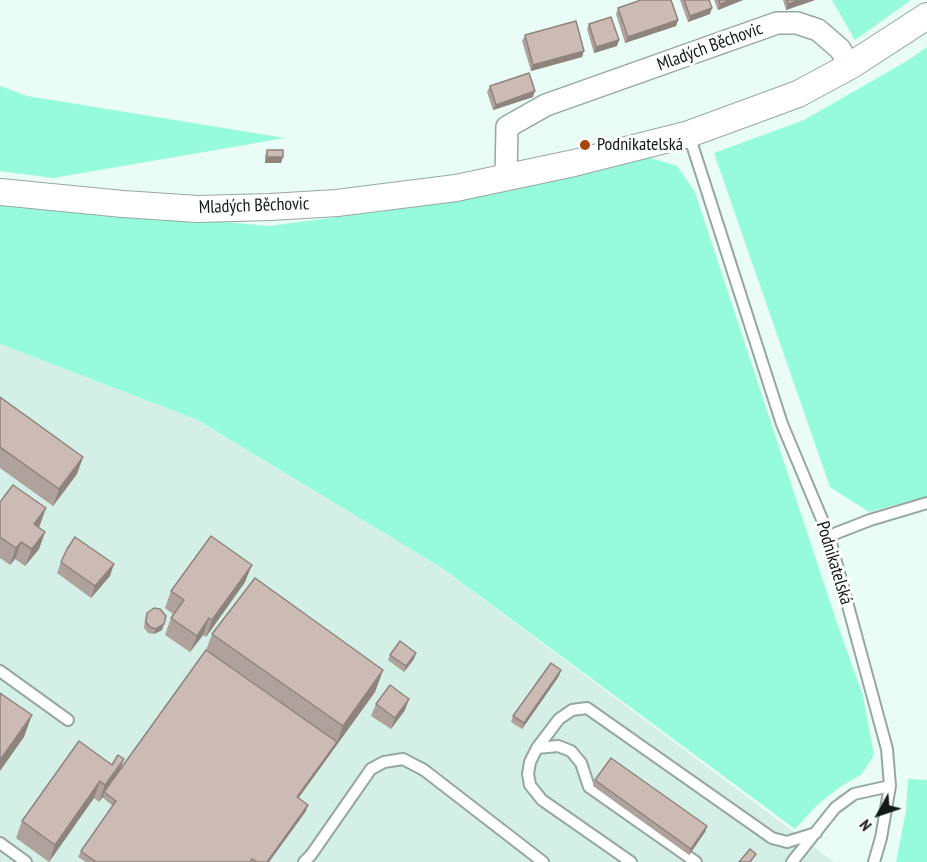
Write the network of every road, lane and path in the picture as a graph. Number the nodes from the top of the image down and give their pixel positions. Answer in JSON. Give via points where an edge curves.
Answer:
{"nodes":[{"id":1,"x":927,"y":16,"type":"edge"},
{"id":2,"x":850,"y":66,"type":"junction"},
{"id":3,"x":689,"y":134,"type":"junction"},
{"id":4,"x":507,"y":178,"type":"junction"},
{"id":5,"x":0,"y":192,"type":"edge"},
{"id":6,"x":927,"y":503,"type":"edge"},
{"id":7,"x":829,"y":537,"type":"junction"},
{"id":8,"x":0,"y":671,"type":"edge"},
{"id":9,"x":68,"y":720,"type":"dead end"},
{"id":10,"x":537,"y":748,"type":"junction"},
{"id":11,"x":890,"y":786,"type":"junction"},
{"id":12,"x":816,"y":833,"type":"junction"},
{"id":13,"x":0,"y":843,"type":"edge"},
{"id":14,"x":26,"y":862,"type":"edge"},
{"id":15,"x":303,"y":862,"type":"edge"},
{"id":16,"x":543,"y":862,"type":"edge"},
{"id":17,"x":632,"y":862,"type":"edge"},
{"id":18,"x":696,"y":862,"type":"edge"},
{"id":19,"x":792,"y":862,"type":"edge"},
{"id":20,"x":874,"y":862,"type":"edge"}],
"edges":[{"from":1,"to":2,"type":"street","name":"Mladých Běchovic"},
{"from":2,"to":3,"type":"street","name":"Mladých Běchovic","via":[[798,94]]},
{"from":2,"to":4,"type":"street","name":"Mladých Běchovic","via":[[840,50],[818,30],[777,23],[546,105],[507,128]]},
{"from":3,"to":4,"type":"street","name":"Mladých Běchovic"},
{"from":3,"to":7,"type":"lane","name":"Podnikatelská","via":[[783,424]]},
{"from":4,"to":5,"type":"street","name":"Mladých Běchovic","via":[[406,196],[198,209]]},
{"from":6,"to":7,"type":"lane"},
{"from":7,"to":11,"type":"lane","name":"Podnikatelská","via":[[887,749]]},
{"from":8,"to":9,"type":"lane"},
{"from":10,"to":12,"type":"lane","via":[[559,719],[572,710],[587,708],[772,838],[787,842]]},
{"from":10,"to":17,"type":"lane","via":[[528,774],[530,785],[542,800]]},
{"from":10,"to":18,"type":"lane","via":[[558,746],[571,751],[581,763],[589,787]]},
{"from":11,"to":12,"type":"lane","via":[[854,794],[836,808]]},
{"from":11,"to":20,"type":"lane","name":"Podnikatelská"},
{"from":12,"to":19,"type":"lane"},
{"from":13,"to":14,"type":"lane"},
{"from":15,"to":16,"type":"lane","via":[[371,769],[403,759]]}]}
